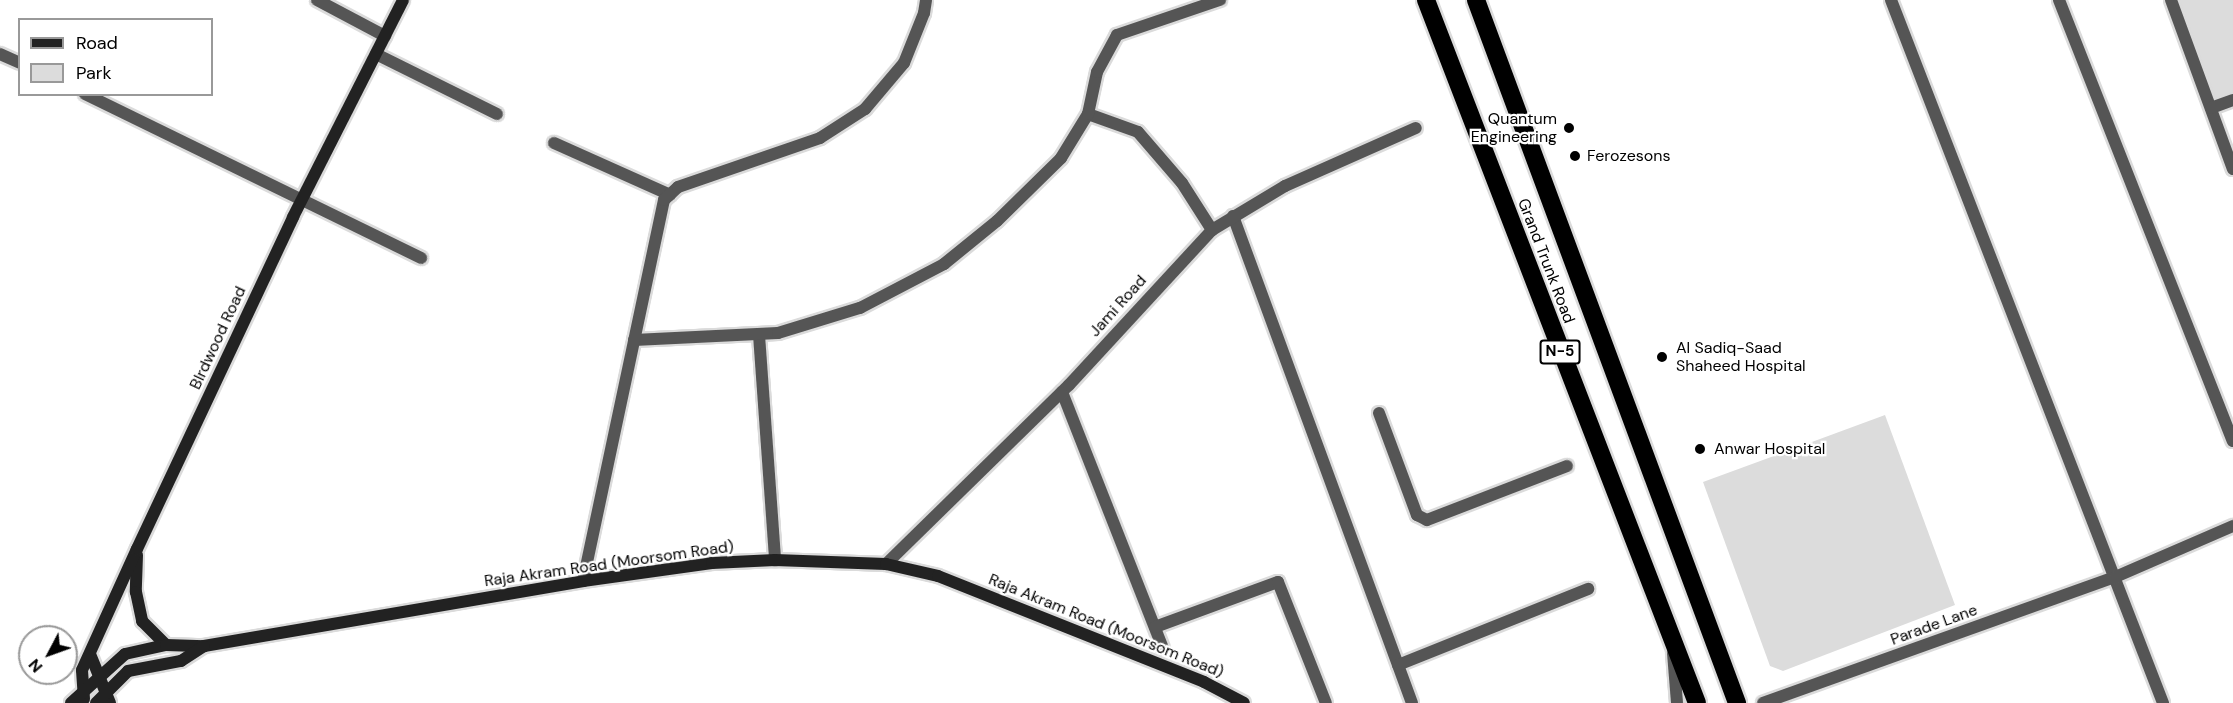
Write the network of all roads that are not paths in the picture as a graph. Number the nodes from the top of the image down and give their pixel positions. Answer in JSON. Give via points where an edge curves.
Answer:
{"nodes":[{"id":1,"x":317,"y":0,"type":"edge"},
{"id":2,"x":403,"y":0,"type":"edge"},
{"id":3,"x":926,"y":0,"type":"edge"},
{"id":4,"x":1220,"y":0,"type":"edge"},
{"id":5,"x":1426,"y":0,"type":"edge"},
{"id":6,"x":1476,"y":0,"type":"edge"},
{"id":7,"x":1891,"y":0,"type":"edge"},
{"id":8,"x":2059,"y":0,"type":"edge"},
{"id":9,"x":2171,"y":0,"type":"edge"},
{"id":10,"x":385,"y":36,"type":"junction"},
{"id":11,"x":0,"y":54,"type":"edge"},
{"id":12,"x":376,"y":54,"type":"junction"},
{"id":13,"x":18,"y":62,"type":"edge"},
{"id":14,"x":89,"y":96,"type":"edge"},
{"id":15,"x":2233,"y":100,"type":"edge"},
{"id":16,"x":2211,"y":108,"type":"junction"},
{"id":17,"x":497,"y":114,"type":"dead end"},
{"id":18,"x":1088,"y":114,"type":"junction"},
{"id":19,"x":1416,"y":128,"type":"dead end"},
{"id":20,"x":554,"y":142,"type":"dead end"},
{"id":21,"x":2233,"y":169,"type":"edge"},
{"id":22,"x":670,"y":195,"type":"junction"},
{"id":23,"x":302,"y":199,"type":"junction"},
{"id":24,"x":1233,"y":216,"type":"junction"},
{"id":25,"x":1212,"y":230,"type":"junction"},
{"id":26,"x":421,"y":258,"type":"dead end"},
{"id":27,"x":759,"y":335,"type":"junction"},
{"id":28,"x":634,"y":340,"type":"junction"},
{"id":29,"x":1062,"y":392,"type":"junction"},
{"id":30,"x":1379,"y":413,"type":"dead end"},
{"id":31,"x":2233,"y":441,"type":"edge"},
{"id":32,"x":1567,"y":466,"type":"dead end"},
{"id":33,"x":2233,"y":526,"type":"edge"},
{"id":34,"x":137,"y":549,"type":"junction"},
{"id":35,"x":775,"y":560,"type":"junction"},
{"id":36,"x":886,"y":564,"type":"junction"},
{"id":37,"x":2115,"y":577,"type":"junction"},
{"id":38,"x":583,"y":581,"type":"junction"},
{"id":39,"x":1588,"y":589,"type":"dead end"},
{"id":40,"x":1155,"y":627,"type":"junction"},
{"id":41,"x":1672,"y":643,"type":"junction"},
{"id":42,"x":166,"y":645,"type":"junction"},
{"id":43,"x":204,"y":646,"type":"junction"},
{"id":44,"x":1163,"y":648,"type":"dead end"},
{"id":45,"x":90,"y":654,"type":"junction"},
{"id":46,"x":1398,"y":665,"type":"junction"},
{"id":47,"x":102,"y":674,"type":"junction"},
{"id":48,"x":106,"y":690,"type":"junction"},
{"id":49,"x":84,"y":699,"type":"edge"},
{"id":50,"x":72,"y":703,"type":"edge"},
{"id":51,"x":96,"y":703,"type":"edge"},
{"id":52,"x":110,"y":703,"type":"edge"},
{"id":53,"x":1244,"y":703,"type":"edge"},
{"id":54,"x":1326,"y":703,"type":"edge"},
{"id":55,"x":1412,"y":703,"type":"edge"},
{"id":56,"x":1677,"y":703,"type":"edge"},
{"id":57,"x":1697,"y":703,"type":"edge"},
{"id":58,"x":1737,"y":703,"type":"edge"},
{"id":59,"x":1763,"y":703,"type":"edge"},
{"id":60,"x":2163,"y":703,"type":"edge"}],
"edges":[{"from":1,"to":10,"type":"street"},
{"from":2,"to":10,"type":"street","name":"BIrdwood Road"},
{"from":3,"to":22,"type":"street","via":[[904,63],[865,109],[820,138],[678,188]]},
{"from":4,"to":18,"type":"street","via":[[1117,35],[1097,72]]},
{"from":5,"to":41,"type":"highway","name":"Grand Trunk Road","number":"N-5"},
{"from":6,"to":58,"type":"highway","name":"Grand Trunk Road","number":"N-5"},
{"from":7,"to":37,"type":"street"},
{"from":8,"to":31,"type":"street"},
{"from":9,"to":16,"type":"street"},
{"from":10,"to":12,"type":"street","name":"BIrdwood Road"},
{"from":11,"to":13,"type":"street"},
{"from":12,"to":17,"type":"street"},
{"from":12,"to":23,"type":"street","name":"BIrdwood Road"},
{"from":14,"to":23,"type":"street"},
{"from":15,"to":16,"type":"street"},
{"from":16,"to":21,"type":"street"},
{"from":18,"to":25,"type":"street","via":[[1138,132],[1182,183]]},
{"from":18,"to":27,"type":"street","via":[[1061,158],[944,264],[860,308]]},
{"from":19,"to":24,"type":"street","name":"Jami Road","via":[[1285,186]]},
{"from":20,"to":22,"type":"street"},
{"from":22,"to":28,"type":"street","via":[[664,200]]},
{"from":23,"to":26,"type":"street"},
{"from":23,"to":34,"type":"street","name":"BIrdwood Road"},
{"from":24,"to":25,"type":"street","name":"Jami Road"},
{"from":24,"to":46,"type":"street"},
{"from":25,"to":29,"type":"street","name":"Jami Road"},
{"from":27,"to":28,"type":"street"},
{"from":27,"to":35,"type":"street"},
{"from":28,"to":38,"type":"street"},
{"from":29,"to":36,"type":"street","name":"Jami Road"},
{"from":29,"to":40,"type":"street"},
{"from":30,"to":32,"type":"street","via":[[1417,515],[1427,520]]},
{"from":33,"to":37,"type":"street","name":"Parade Lane"},
{"from":34,"to":42,"type":"street","via":[[136,592],[142,621]]},
{"from":34,"to":45,"type":"street","name":"BIrdwood Road"},
{"from":35,"to":36,"type":"street","name":"Raja Akram Road (Moorsom Road)"},
{"from":35,"to":38,"type":"street","name":"Raja Akram Road (Moorsom Road)","via":[[712,563]]},
{"from":36,"to":53,"type":"street","name":"Raja Akram Road (Moorsom Road)","via":[[938,576],[1204,682]]},
{"from":37,"to":59,"type":"street","name":"Parade Lane"},
{"from":37,"to":60,"type":"street"},
{"from":38,"to":43,"type":"street","name":"Raja Akram Road (Moorsom Road)"},
{"from":39,"to":46,"type":"street"},
{"from":40,"to":44,"type":"street"},
{"from":40,"to":54,"type":"street","via":[[1278,582]]},
{"from":41,"to":56,"type":"street"},
{"from":41,"to":57,"type":"highway","name":"Grand Trunk Road","number":"N-5"},
{"from":42,"to":43,"type":"street","name":"Raja Akram Road (Moorsom Road)"},
{"from":42,"to":47,"type":"street","name":"Raja Akram Road (Moorsom Road)","via":[[125,654]]},
{"from":43,"to":48,"type":"street","via":[[181,661],[128,671]]},
{"from":45,"to":47,"type":"street"},
{"from":45,"to":49,"type":"street","name":"BIrdwood Road","via":[[82,670]]},
{"from":46,"to":55,"type":"street"},
{"from":47,"to":48,"type":"street"},
{"from":47,"to":49,"type":"street","name":"Raja Akram Road (Moorsom Road)"},
{"from":48,"to":51,"type":"street"},
{"from":48,"to":52,"type":"street"},
{"from":49,"to":50,"type":"street","name":"Raja Akram Road (Moorsom Road)"}]}
